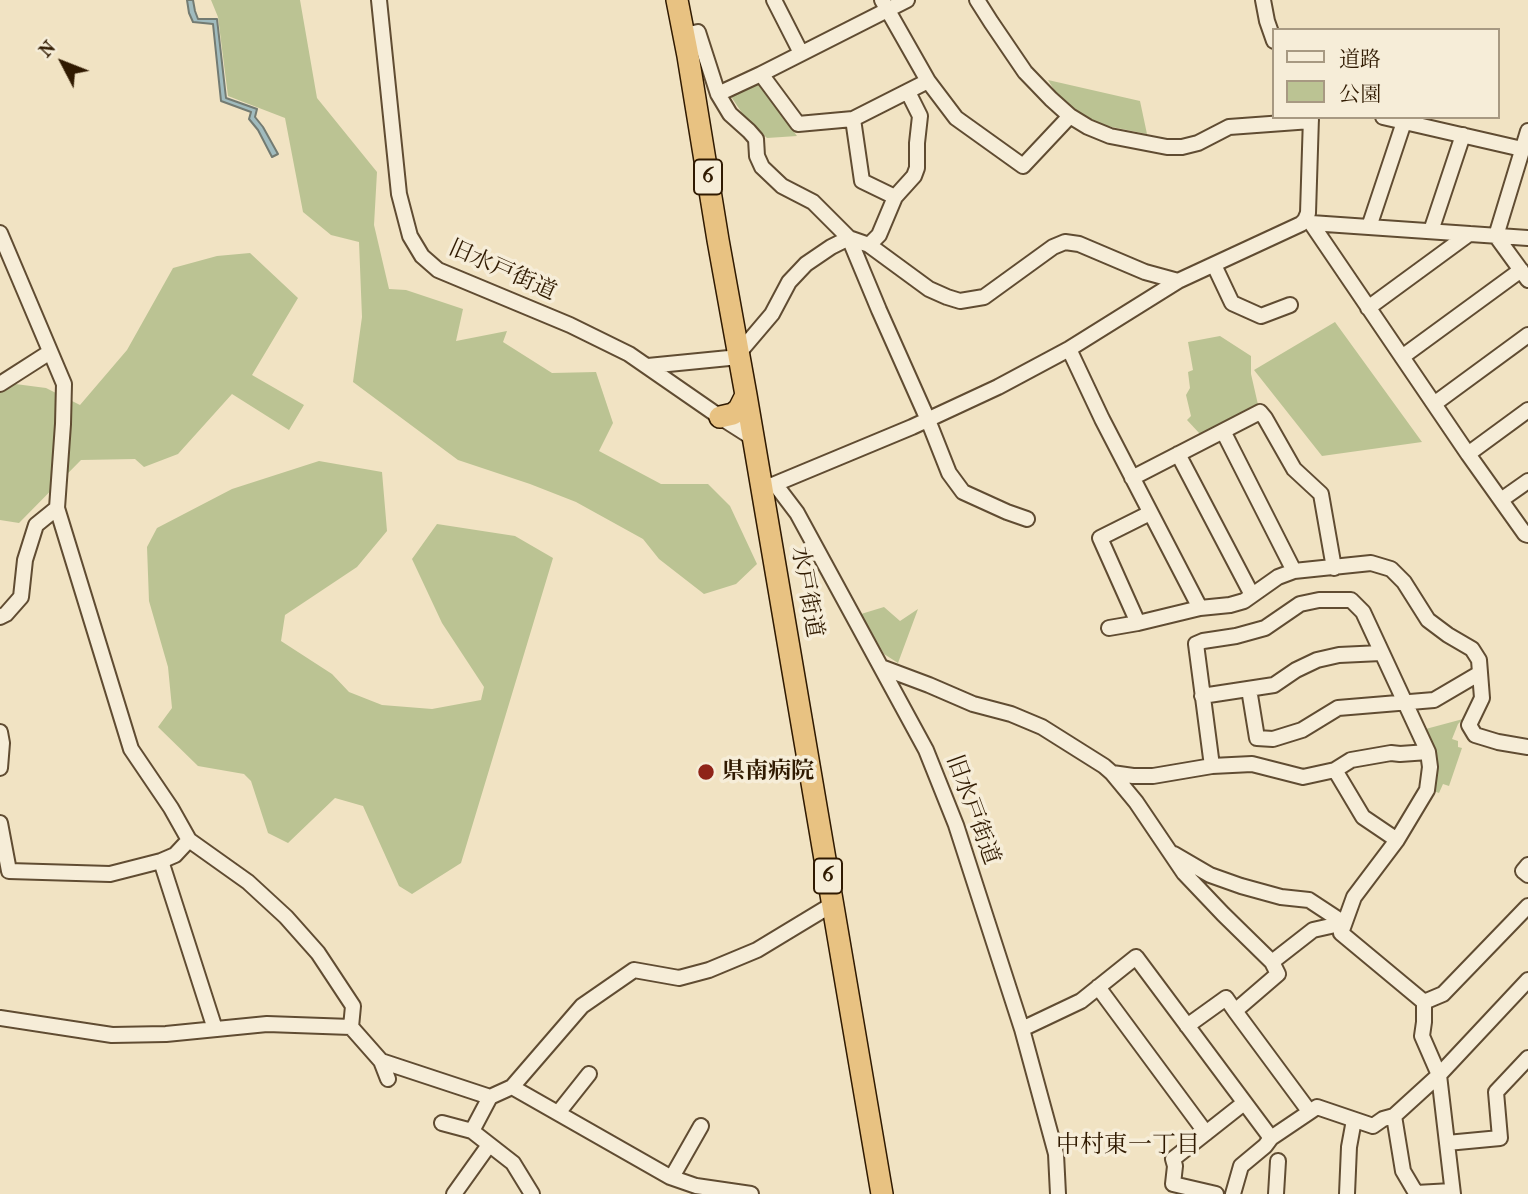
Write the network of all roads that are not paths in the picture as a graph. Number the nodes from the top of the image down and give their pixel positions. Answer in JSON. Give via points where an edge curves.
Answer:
{"nodes":[{"id":1,"x":379,"y":0,"type":"edge"},
{"id":2,"x":677,"y":0,"type":"edge"},
{"id":3,"x":774,"y":0,"type":"edge"},
{"id":4,"x":907,"y":0,"type":"edge"},
{"id":5,"x":978,"y":0,"type":"edge"},
{"id":6,"x":1263,"y":0,"type":"edge"},
{"id":7,"x":884,"y":5,"type":"edge"},
{"id":8,"x":684,"y":35,"type":"junction"},
{"id":9,"x":1272,"y":35,"type":"edge"},
{"id":10,"x":801,"y":53,"type":"junction"},
{"id":11,"x":761,"y":74,"type":"junction"},
{"id":12,"x":928,"y":81,"type":"junction"},
{"id":13,"x":908,"y":92,"type":"junction"},
{"id":14,"x":718,"y":94,"type":"junction"},
{"id":15,"x":1070,"y":116,"type":"junction"},
{"id":16,"x":853,"y":119,"type":"junction"},
{"id":17,"x":1311,"y":119,"type":"edge"},
{"id":18,"x":1391,"y":119,"type":"edge"},
{"id":19,"x":1404,"y":122,"type":"junction"},
{"id":20,"x":1528,"y":131,"type":"edge"},
{"id":21,"x":1463,"y":135,"type":"junction"},
{"id":22,"x":1522,"y":149,"type":"junction"},
{"id":23,"x":895,"y":197,"type":"junction"},
{"id":24,"x":1308,"y":221,"type":"junction"},
{"id":25,"x":1370,"y":227,"type":"junction"},
{"id":26,"x":1431,"y":232,"type":"junction"},
{"id":27,"x":0,"y":233,"type":"edge"},
{"id":28,"x":1469,"y":234,"type":"junction"},
{"id":29,"x":1496,"y":236,"type":"junction"},
{"id":30,"x":849,"y":238,"type":"junction"},
{"id":31,"x":1528,"y":238,"type":"edge"},
{"id":32,"x":869,"y":245,"type":"junction"},
{"id":33,"x":1214,"y":265,"type":"junction"},
{"id":34,"x":1524,"y":275,"type":"edge"},
{"id":35,"x":1178,"y":281,"type":"junction"},
{"id":36,"x":1290,"y":305,"type":"dead end"},
{"id":37,"x":1368,"y":308,"type":"junction"},
{"id":38,"x":1528,"y":335,"type":"edge"},
{"id":39,"x":1069,"y":349,"type":"junction"},
{"id":40,"x":50,"y":352,"type":"junction"},
{"id":41,"x":738,"y":354,"type":"junction"},
{"id":42,"x":1402,"y":357,"type":"junction"},
{"id":43,"x":648,"y":366,"type":"junction"},
{"id":44,"x":0,"y":384,"type":"edge"},
{"id":45,"x":746,"y":395,"type":"junction"},
{"id":46,"x":1434,"y":404,"type":"junction"},
{"id":47,"x":1528,"y":410,"type":"edge"},
{"id":48,"x":720,"y":417,"type":"junction"},
{"id":49,"x":928,"y":420,"type":"junction"},
{"id":50,"x":1223,"y":431,"type":"junction"},
{"id":51,"x":753,"y":438,"type":"junction"},
{"id":52,"x":1178,"y":454,"type":"junction"},
{"id":53,"x":1468,"y":454,"type":"junction"},
{"id":54,"x":1132,"y":478,"type":"junction"},
{"id":55,"x":1528,"y":481,"type":"edge"},
{"id":56,"x":768,"y":486,"type":"junction"},
{"id":57,"x":1501,"y":500,"type":"junction"},
{"id":58,"x":57,"y":508,"type":"junction"},
{"id":59,"x":1150,"y":513,"type":"junction"},
{"id":60,"x":1027,"y":519,"type":"dead end"},
{"id":61,"x":1528,"y":535,"type":"edge"},
{"id":62,"x":1334,"y":568,"type":"junction"},
{"id":63,"x":1294,"y":571,"type":"junction"},
{"id":64,"x":1251,"y":595,"type":"junction"},
{"id":65,"x":1200,"y":608,"type":"junction"},
{"id":66,"x":0,"y":617,"type":"edge"},
{"id":67,"x":1138,"y":623,"type":"junction"},
{"id":68,"x":1109,"y":628,"type":"dead end"},
{"id":69,"x":1381,"y":653,"type":"junction"},
{"id":70,"x":881,"y":667,"type":"junction"},
{"id":71,"x":1480,"y":673,"type":"junction"},
{"id":72,"x":1250,"y":689,"type":"junction"},
{"id":73,"x":1202,"y":696,"type":"junction"},
{"id":74,"x":1405,"y":703,"type":"junction"},
{"id":75,"x":0,"y":732,"type":"edge"},
{"id":76,"x":1528,"y":747,"type":"edge"},
{"id":77,"x":1428,"y":752,"type":"junction"},
{"id":78,"x":1212,"y":766,"type":"junction"},
{"id":79,"x":0,"y":768,"type":"edge"},
{"id":80,"x":1335,"y":769,"type":"junction"},
{"id":81,"x":1112,"y":773,"type":"junction"},
{"id":82,"x":0,"y":823,"type":"edge"},
{"id":83,"x":189,"y":840,"type":"junction"},
{"id":84,"x":1397,"y":840,"type":"junction"},
{"id":85,"x":1169,"y":852,"type":"junction"},
{"id":86,"x":161,"y":862,"type":"junction"},
{"id":87,"x":1528,"y":864,"type":"edge"},
{"id":88,"x":1528,"y":875,"type":"edge"},
{"id":89,"x":832,"y":904,"type":"junction"},
{"id":90,"x":1528,"y":906,"type":"edge"},
{"id":91,"x":1344,"y":923,"type":"junction"},
{"id":92,"x":1272,"y":962,"type":"junction"},
{"id":93,"x":1528,"y":980,"type":"edge"},
{"id":94,"x":1098,"y":987,"type":"junction"},
{"id":95,"x":1424,"y":1002,"type":"junction"},
{"id":96,"x":1235,"y":1011,"type":"junction"},
{"id":97,"x":0,"y":1018,"type":"edge"},
{"id":98,"x":1186,"y":1026,"type":"junction"},
{"id":99,"x":351,"y":1027,"type":"junction"},
{"id":100,"x":215,"y":1029,"type":"junction"},
{"id":101,"x":1022,"y":1029,"type":"junction"},
{"id":102,"x":1528,"y":1059,"type":"edge"},
{"id":103,"x":382,"y":1061,"type":"junction"},
{"id":104,"x":1528,"y":1071,"type":"edge"},
{"id":105,"x":589,"y":1074,"type":"dead end"},
{"id":106,"x":1439,"y":1075,"type":"junction"},
{"id":107,"x":1511,"y":1076,"type":"junction"},
{"id":108,"x":388,"y":1079,"type":"dead end"},
{"id":109,"x":512,"y":1087,"type":"junction"},
{"id":110,"x":490,"y":1097,"type":"junction"},
{"id":111,"x":1244,"y":1103,"type":"junction"},
{"id":112,"x":1309,"y":1111,"type":"junction"},
{"id":113,"x":558,"y":1113,"type":"junction"},
{"id":114,"x":1394,"y":1116,"type":"junction"},
{"id":115,"x":1354,"y":1120,"type":"junction"},
{"id":116,"x":442,"y":1123,"type":"dead end"},
{"id":117,"x":701,"y":1126,"type":"dead end"},
{"id":118,"x":472,"y":1131,"type":"junction"},
{"id":119,"x":1206,"y":1133,"type":"junction"},
{"id":120,"x":1270,"y":1138,"type":"junction"},
{"id":121,"x":1447,"y":1143,"type":"junction"},
{"id":122,"x":489,"y":1145,"type":"junction"},
{"id":123,"x":1278,"y":1161,"type":"dead end"},
{"id":124,"x":672,"y":1177,"type":"junction"},
{"id":125,"x":1452,"y":1192,"type":"edge"},
{"id":126,"x":454,"y":1194,"type":"edge"},
{"id":127,"x":532,"y":1194,"type":"edge"},
{"id":128,"x":751,"y":1194,"type":"edge"},
{"id":129,"x":882,"y":1194,"type":"edge"},
{"id":130,"x":1058,"y":1194,"type":"edge"},
{"id":131,"x":1216,"y":1194,"type":"edge"},
{"id":132,"x":1233,"y":1194,"type":"edge"},
{"id":133,"x":1276,"y":1194,"type":"edge"},
{"id":134,"x":1347,"y":1194,"type":"edge"}],
"edges":[{"from":1,"to":43,"type":"street","name":"旧水戸街道","via":[[399,194],[410,236],[422,256],[438,270],[570,325]]},
{"from":2,"to":8,"type":"highway","name":"水戸街道","number":"6"},
{"from":3,"to":10,"type":"street"},
{"from":4,"to":7,"type":"street"},
{"from":5,"to":15,"type":"street","via":[[1025,72]]},
{"from":6,"to":9,"type":"street"},
{"from":7,"to":10,"type":"street"},
{"from":7,"to":12,"type":"street"},
{"from":8,"to":14,"type":"street","via":[[698,32]]},
{"from":8,"to":41,"type":"highway","name":"水戸街道","number":"6"},
{"from":10,"to":11,"type":"street"},
{"from":11,"to":14,"type":"street"},
{"from":11,"to":16,"type":"street","via":[[797,124]]},
{"from":12,"to":13,"type":"street"},
{"from":12,"to":15,"type":"street","via":[[956,118],[1023,166]]},
{"from":13,"to":16,"type":"street"},
{"from":13,"to":23,"type":"street","via":[[920,116],[917,168]]},
{"from":14,"to":30,"type":"street","via":[[730,114],[756,139],[762,167],[782,186],[813,202]]},
{"from":15,"to":17,"type":"street","via":[[1110,136],[1167,147],[1198,143],[1229,127]]},
{"from":16,"to":23,"type":"street","via":[[862,181]]},
{"from":17,"to":24,"type":"street"},
{"from":18,"to":19,"type":"street"},
{"from":19,"to":21,"type":"street"},
{"from":19,"to":25,"type":"street"},
{"from":20,"to":22,"type":"street"},
{"from":21,"to":22,"type":"street"},
{"from":21,"to":26,"type":"street"},
{"from":22,"to":29,"type":"street"},
{"from":23,"to":32,"type":"street","via":[[879,235]]},
{"from":24,"to":25,"type":"street"},
{"from":24,"to":33,"type":"street"},
{"from":24,"to":37,"type":"street"},
{"from":25,"to":26,"type":"street"},
{"from":26,"to":28,"type":"street"},
{"from":27,"to":40,"type":"street"},
{"from":28,"to":29,"type":"street"},
{"from":28,"to":37,"type":"street"},
{"from":29,"to":31,"type":"street"},
{"from":29,"to":34,"type":"street"},
{"from":30,"to":32,"type":"street"},
{"from":30,"to":41,"type":"street","via":[[806,264]]},
{"from":30,"to":49,"type":"street"},
{"from":32,"to":35,"type":"street","via":[[929,289],[960,301],[984,298],[1065,242]]},
{"from":33,"to":35,"type":"street"},
{"from":33,"to":36,"type":"street","via":[[1232,303],[1261,316]]},
{"from":34,"to":42,"type":"street"},
{"from":35,"to":39,"type":"street"},
{"from":37,"to":42,"type":"street"},
{"from":38,"to":46,"type":"street"},
{"from":39,"to":49,"type":"street"},
{"from":39,"to":54,"type":"street"},
{"from":40,"to":44,"type":"street"},
{"from":40,"to":58,"type":"street","via":[[64,384]]},
{"from":41,"to":43,"type":"street"},
{"from":41,"to":45,"type":"highway","name":"水戸街道","number":"6"},
{"from":42,"to":46,"type":"street"},
{"from":43,"to":48,"type":"street","name":"旧水戸街道"},
{"from":45,"to":48,"type":"highway","via":[[739,409]]},
{"from":45,"to":51,"type":"highway","name":"水戸街道","number":"6"},
{"from":46,"to":53,"type":"street"},
{"from":47,"to":53,"type":"street"},
{"from":48,"to":51,"type":"street","name":"旧水戸街道"},
{"from":49,"to":56,"type":"street"},
{"from":49,"to":60,"type":"street","via":[[948,473],[963,492]]},
{"from":50,"to":52,"type":"street"},
{"from":50,"to":62,"type":"street","via":[[1260,412],[1265,418],[1294,469],[1321,494]]},
{"from":50,"to":63,"type":"street"},
{"from":51,"to":56,"type":"highway","name":"水戸街道","number":"6"},
{"from":52,"to":54,"type":"street"},
{"from":52,"to":64,"type":"street"},
{"from":53,"to":57,"type":"street"},
{"from":54,"to":59,"type":"street"},
{"from":55,"to":57,"type":"street"},
{"from":56,"to":70,"type":"street","name":"旧水戸街道","via":[[797,513]]},
{"from":56,"to":89,"type":"highway","name":"水戸街道","number":"6"},
{"from":57,"to":61,"type":"street"},
{"from":58,"to":66,"type":"street","via":[[36,525],[25,560],[21,597]]},
{"from":58,"to":83,"type":"street","via":[[131,749]]},
{"from":59,"to":65,"type":"street"},
{"from":59,"to":67,"type":"street","via":[[1100,538]]},
{"from":62,"to":63,"type":"street"},
{"from":62,"to":71,"type":"street","via":[[1371,562],[1391,569],[1429,620],[1472,649]]},
{"from":63,"to":64,"type":"street"},
{"from":64,"to":65,"type":"street","via":[[1230,606]]},
{"from":65,"to":67,"type":"street"},
{"from":67,"to":68,"type":"street"},
{"from":69,"to":72,"type":"street","via":[[1317,660],[1274,685]]},
{"from":69,"to":73,"type":"street","via":[[1363,612],[1350,600],[1300,604],[1265,628],[1196,644]]},
{"from":69,"to":74,"type":"street"},
{"from":70,"to":81,"type":"street","via":[[1042,727]]},
{"from":70,"to":101,"type":"street","name":"旧水戸街道","via":[[926,750],[956,825]]},
{"from":71,"to":74,"type":"street","via":[[1434,699]]},
{"from":71,"to":76,"type":"street","via":[[1482,698],[1469,725],[1475,735]]},
{"from":72,"to":73,"type":"street"},
{"from":72,"to":74,"type":"street","via":[[1257,738],[1302,730],[1338,708]]},
{"from":73,"to":78,"type":"street"},
{"from":74,"to":77,"type":"street"},
{"from":75,"to":79,"type":"street"},
{"from":77,"to":80,"type":"street","via":[[1351,760]]},
{"from":77,"to":84,"type":"street","via":[[1427,790]]},
{"from":78,"to":80,"type":"street","via":[[1252,764],[1303,777]]},
{"from":78,"to":81,"type":"street","via":[[1153,776]]},
{"from":80,"to":84,"type":"street","via":[[1363,817]]},
{"from":81,"to":85,"type":"street"},
{"from":82,"to":86,"type":"street","via":[[9,871],[110,874]]},
{"from":83,"to":86,"type":"street"},
{"from":83,"to":99,"type":"street","via":[[248,882],[318,953],[353,1006]]},
{"from":84,"to":91,"type":"street","via":[[1354,897]]},
{"from":85,"to":91,"type":"street","via":[[1210,876],[1281,897],[1309,900]]},
{"from":85,"to":92,"type":"street"},
{"from":86,"to":100,"type":"street"},
{"from":87,"to":88,"type":"street","via":[[1523,870]]},
{"from":89,"to":109,"type":"street","via":[[757,950],[709,970],[679,978],[634,970],[582,1006]]},
{"from":89,"to":129,"type":"highway","name":"水戸街道","number":"6"},
{"from":90,"to":95,"type":"street","via":[[1443,994]]},
{"from":91,"to":92,"type":"street","via":[[1313,930]]},
{"from":91,"to":95,"type":"street","via":[[1341,933]]},
{"from":92,"to":96,"type":"street","via":[[1278,974]]},
{"from":93,"to":106,"type":"street"},
{"from":94,"to":98,"type":"street","via":[[1136,957]]},
{"from":94,"to":101,"type":"street","via":[[1081,1001]]},
{"from":94,"to":119,"type":"street"},
{"from":95,"to":106,"type":"street","via":[[1422,1036]]},
{"from":96,"to":98,"type":"street","via":[[1226,998]]},
{"from":96,"to":112,"type":"street"},
{"from":97,"to":100,"type":"street","via":[[112,1035]]},
{"from":98,"to":111,"type":"street"},
{"from":99,"to":100,"type":"street","via":[[267,1024]]},
{"from":99,"to":103,"type":"street"},
{"from":101,"to":130,"type":"street","name":"旧水戸街道","via":[[1056,1154]]},
{"from":102,"to":107,"type":"street"},
{"from":103,"to":108,"type":"street"},
{"from":103,"to":110,"type":"street"},
{"from":104,"to":107,"type":"street"},
{"from":105,"to":113,"type":"street"},
{"from":106,"to":114,"type":"street"},
{"from":106,"to":121,"type":"street"},
{"from":107,"to":121,"type":"street","via":[[1496,1092],[1500,1138]]},
{"from":109,"to":110,"type":"street"},
{"from":109,"to":113,"type":"street"},
{"from":110,"to":118,"type":"street"},
{"from":111,"to":119,"type":"street"},
{"from":111,"to":120,"type":"street"},
{"from":112,"to":115,"type":"street","via":[[1317,1107]]},
{"from":112,"to":120,"type":"street"},
{"from":113,"to":124,"type":"street"},
{"from":114,"to":115,"type":"street","via":[[1373,1126]]},
{"from":114,"to":125,"type":"street","via":[[1403,1171],[1416,1193]]},
{"from":115,"to":134,"type":"street"},
{"from":116,"to":118,"type":"street"},
{"from":117,"to":124,"type":"street"},
{"from":118,"to":122,"type":"street"},
{"from":119,"to":131,"type":"street","via":[[1173,1159],[1173,1184]]},
{"from":120,"to":132,"type":"street","via":[[1241,1166]]},
{"from":121,"to":125,"type":"street"},
{"from":122,"to":126,"type":"street"},
{"from":122,"to":127,"type":"street","via":[[513,1163]]},
{"from":123,"to":133,"type":"street"},
{"from":124,"to":128,"type":"street","via":[[696,1186]]}]}
